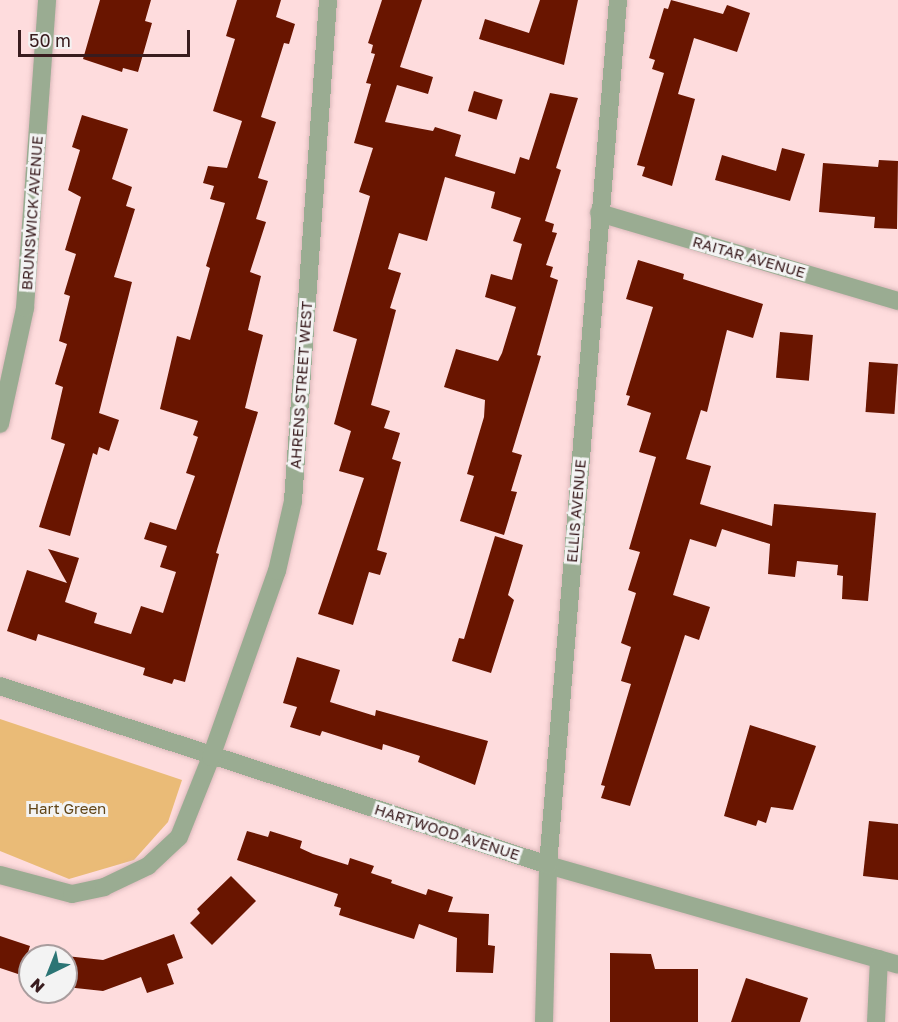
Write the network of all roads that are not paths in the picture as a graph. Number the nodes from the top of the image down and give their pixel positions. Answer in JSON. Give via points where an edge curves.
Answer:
{"nodes":[{"id":1,"x":47,"y":0,"type":"edge"},
{"id":2,"x":328,"y":0,"type":"edge"},
{"id":3,"x":618,"y":0,"type":"edge"},
{"id":4,"x":599,"y":213,"type":"junction"},
{"id":5,"x":898,"y":301,"type":"edge"},
{"id":6,"x":0,"y":424,"type":"edge"},
{"id":7,"x":0,"y":686,"type":"edge"},
{"id":8,"x":211,"y":757,"type":"junction"},
{"id":9,"x":548,"y":864,"type":"junction"},
{"id":10,"x":0,"y":875,"type":"edge"},
{"id":11,"x":879,"y":959,"type":"junction"},
{"id":12,"x":898,"y":965,"type":"edge"},
{"id":13,"x":544,"y":1022,"type":"edge"},
{"id":14,"x":876,"y":1022,"type":"edge"}],
"edges":[{"from":1,"to":6,"type":"street","name":"BRUNSWICK AVENUE","via":[[25,308]]},
{"from":2,"to":8,"type":"street","name":"AHRENS STREET WEST","via":[[293,501],[277,571]]},
{"from":3,"to":4,"type":"street","name":"ELLIS AVENUE"},
{"from":4,"to":5,"type":"street","name":"RAITAR AVENUE"},
{"from":4,"to":9,"type":"street","name":"ELLIS AVENUE"},
{"from":7,"to":8,"type":"street","name":"HARTWOOD AVENUE"},
{"from":8,"to":9,"type":"street","name":"HARTWOOD AVENUE"},
{"from":8,"to":10,"type":"street","name":"AHRENS STREET WEST","via":[[179,837],[148,866],[104,887],[72,894]]},
{"from":9,"to":11,"type":"street","name":"HARTWOOD AVENUE"},
{"from":9,"to":13,"type":"street","name":"ELLIS AVENUE"},
{"from":11,"to":12,"type":"street","name":"HARTWOOD AVENUE"},
{"from":11,"to":14,"type":"street"}]}
